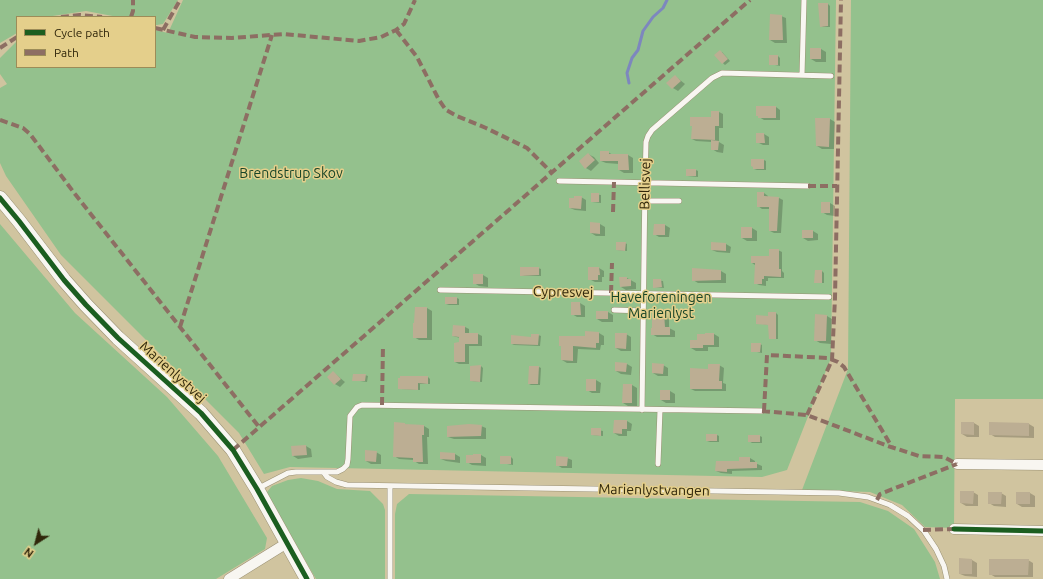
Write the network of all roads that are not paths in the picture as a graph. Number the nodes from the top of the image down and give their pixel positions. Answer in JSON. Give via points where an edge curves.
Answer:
{"nodes":[{"id":1,"x":804,"y":0,"type":"edge"},
{"id":2,"x":802,"y":75,"type":"junction"},
{"id":3,"x":831,"y":76,"type":"dead end"},
{"id":4,"x":558,"y":181,"type":"dead end"},
{"id":5,"x":645,"y":182,"type":"junction"},
{"id":6,"x":808,"y":186,"type":"dead end"},
{"id":7,"x":0,"y":198,"type":"edge"},
{"id":8,"x":679,"y":200,"type":"dead end"},
{"id":9,"x":645,"y":201,"type":"junction"},
{"id":10,"x":440,"y":290,"type":"dead end"},
{"id":11,"x":644,"y":294,"type":"junction"},
{"id":12,"x":829,"y":297,"type":"dead end"},
{"id":13,"x":614,"y":310,"type":"dead end"},
{"id":14,"x":644,"y":311,"type":"junction"},
{"id":15,"x":642,"y":410,"type":"junction"},
{"id":16,"x":660,"y":410,"type":"junction"},
{"id":17,"x":762,"y":411,"type":"dead end"},
{"id":18,"x":658,"y":464,"type":"dead end"},
{"id":19,"x":957,"y":464,"type":"dead end"},
{"id":20,"x":1043,"y":465,"type":"edge"},
{"id":21,"x":324,"y":473,"type":"junction"},
{"id":22,"x":390,"y":486,"type":"junction"},
{"id":23,"x":257,"y":489,"type":"junction"},
{"id":24,"x":954,"y":529,"type":"dead end"},
{"id":25,"x":1043,"y":530,"type":"edge"},
{"id":26,"x":287,"y":543,"type":"junction"},
{"id":27,"x":229,"y":579,"type":"edge"},
{"id":28,"x":307,"y":579,"type":"edge"},
{"id":29,"x":390,"y":579,"type":"edge"},
{"id":30,"x":947,"y":579,"type":"edge"}],
"edges":[{"from":1,"to":2,"type":"lane"},
{"from":2,"to":3,"type":"lane","name":"Bellisvej"},
{"from":2,"to":5,"type":"lane","name":"Bellisvej","via":[[717,75],[652,130],[646,142]]},
{"from":4,"to":5,"type":"lane"},
{"from":5,"to":6,"type":"lane"},
{"from":5,"to":9,"type":"lane","name":"Bellisvej"},
{"from":7,"to":23,"type":"street","name":"Marienlystvej","via":[[86,306],[217,430],[233,450]]},
{"from":8,"to":9,"type":"lane"},
{"from":9,"to":11,"type":"lane","name":"Bellisvej"},
{"from":10,"to":11,"type":"lane","name":"Cypresvej"},
{"from":11,"to":12,"type":"lane","name":"Cypresvej"},
{"from":11,"to":14,"type":"lane","name":"Bellisvej"},
{"from":13,"to":14,"type":"lane"},
{"from":14,"to":15,"type":"lane","name":"Bellisvej"},
{"from":15,"to":16,"type":"lane"},
{"from":15,"to":21,"type":"lane","via":[[362,405],[356,407],[348,422],[347,465],[337,472]]},
{"from":16,"to":17,"type":"lane"},
{"from":16,"to":18,"type":"lane"},
{"from":19,"to":20,"type":"street"},
{"from":21,"to":22,"type":"lane","name":"Marienlystvangen","via":[[336,482],[347,485]]},
{"from":21,"to":23,"type":"lane","via":[[288,473]]},
{"from":22,"to":29,"type":"lane"},
{"from":22,"to":30,"type":"lane","name":"Marienlystvangen","via":[[839,493],[868,497],[902,512],[924,531],[936,548]]},
{"from":23,"to":26,"type":"street","name":"Marienlystvej"},
{"from":24,"to":25,"type":"street"},
{"from":26,"to":27,"type":"street"},
{"from":26,"to":28,"type":"street","name":"Marienlystvej"}]}
